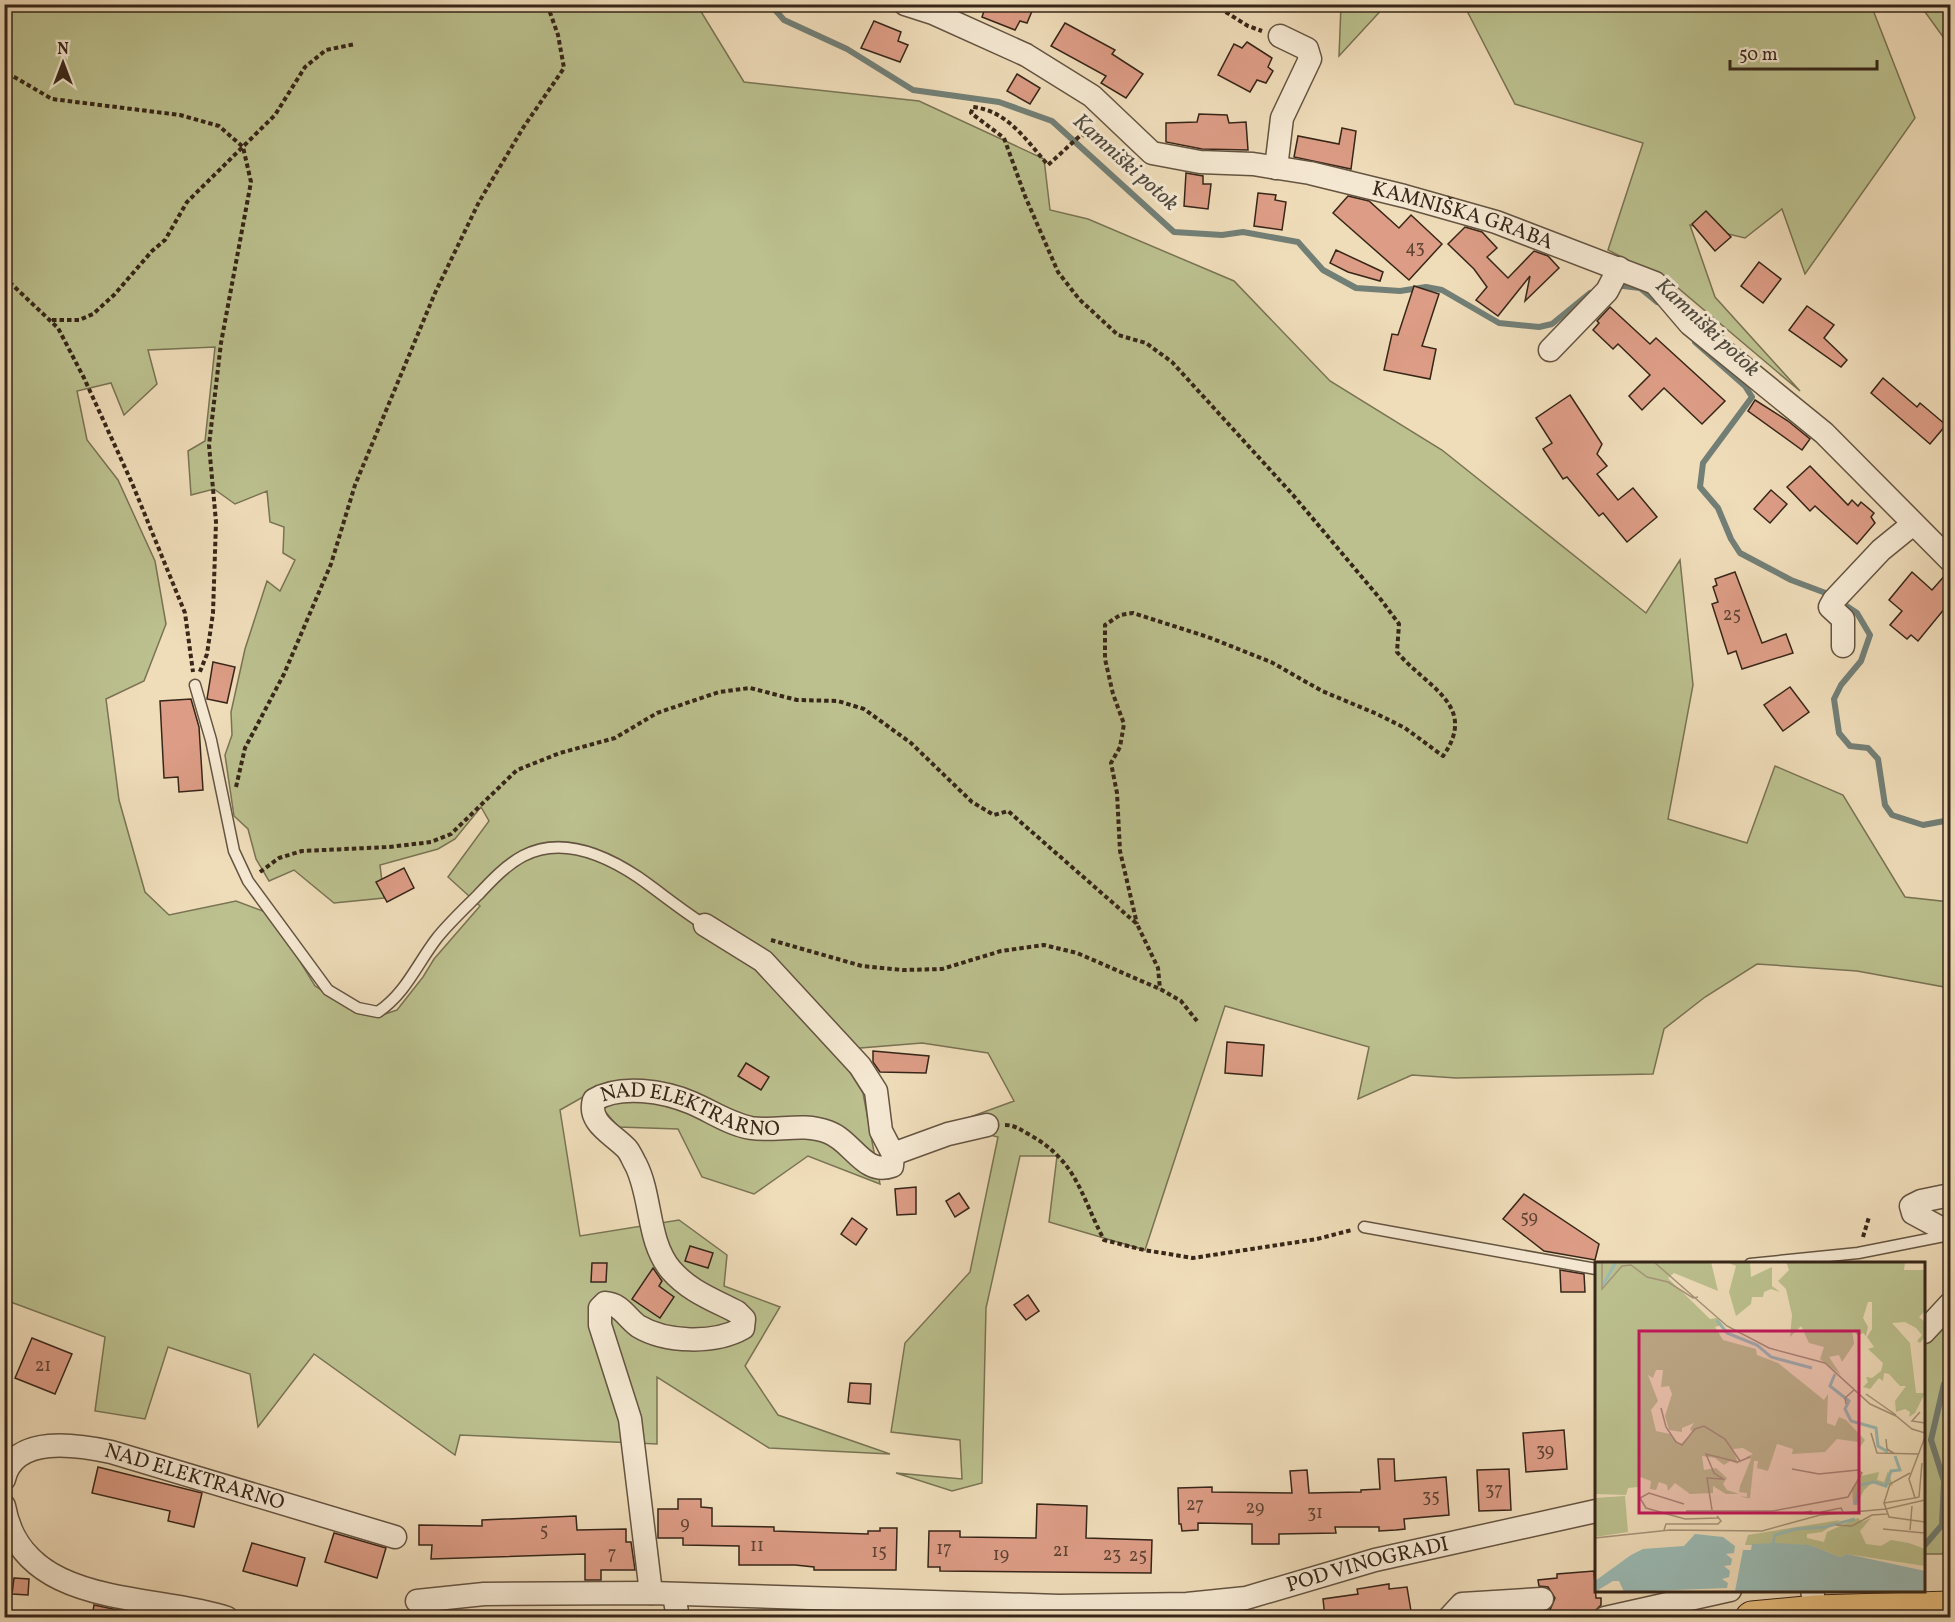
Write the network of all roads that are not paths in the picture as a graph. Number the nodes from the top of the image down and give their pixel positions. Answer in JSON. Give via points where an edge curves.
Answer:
{"nodes":[{"id":1,"x":905,"y":4,"type":"edge"},
{"id":2,"x":1280,"y":36,"type":"road end"},
{"id":3,"x":1276,"y":168,"type":"junction"},
{"id":4,"x":1614,"y":279,"type":"junction"},
{"id":5,"x":1550,"y":350,"type":"dead end"},
{"id":6,"x":1913,"y":524,"type":"junction"},
{"id":7,"x":1950,"y":560,"type":"edge"},
{"id":8,"x":1843,"y":646,"type":"dead end"},
{"id":9,"x":195,"y":685,"type":"road end"},
{"id":10,"x":705,"y":925,"type":"joint"},
{"id":11,"x":987,"y":1125,"type":"road end"},
{"id":12,"x":893,"y":1154,"type":"junction"},
{"id":13,"x":1950,"y":1195,"type":"edge"},
{"id":14,"x":1364,"y":1227,"type":"road end"},
{"id":15,"x":1950,"y":1234,"type":"edge"},
{"id":16,"x":1761,"y":1262,"type":"edge"},
{"id":17,"x":1595,"y":1269,"type":"edge"},
{"id":18,"x":1950,"y":1304,"type":"edge"},
{"id":19,"x":1925,"y":1330,"type":"edge"},
{"id":20,"x":4,"y":1479,"type":"edge"},
{"id":21,"x":4,"y":1506,"type":"edge"},
{"id":22,"x":1595,"y":1511,"type":"edge"},
{"id":23,"x":395,"y":1537,"type":"dead end"},
{"id":24,"x":1721,"y":1592,"type":"edge"},
{"id":25,"x":651,"y":1593,"type":"junction"},
{"id":26,"x":674,"y":1595,"type":"junction"},
{"id":27,"x":1542,"y":1599,"type":"dead end"},
{"id":28,"x":417,"y":1601,"type":"dead end"},
{"id":29,"x":1814,"y":1601,"type":"edge"},
{"id":30,"x":1950,"y":1608,"type":"edge"},
{"id":31,"x":227,"y":1617,"type":"edge"},
{"id":32,"x":678,"y":1617,"type":"edge"},
{"id":33,"x":1449,"y":1617,"type":"edge"},
{"id":34,"x":1605,"y":1617,"type":"edge"},
{"id":35,"x":1752,"y":1617,"type":"edge"}],
"edges":[{"from":1,"to":3,"type":"street","name":"KAMNIŠKA GRABA","via":[[1026,55],[1092,96],[1152,153],[1200,162]]},
{"from":2,"to":3,"type":"street","via":[[1307,49],[1310,59],[1281,118]]},
{"from":3,"to":4,"type":"street","name":"KAMNIŠKA GRABA","via":[[1363,186],[1496,222]]},
{"from":4,"to":5,"type":"street"},
{"from":4,"to":6,"type":"street","name":"KAMNIŠKA GRABA","via":[[1655,283],[1690,324],[1824,433]]},
{"from":6,"to":7,"type":"street","name":"KAMNIŠKA GRABA"},
{"from":6,"to":8,"type":"street","via":[[1881,550],[1830,608],[1843,619]]},
{"from":9,"to":10,"type":"lane","via":[[232,841],[248,881],[328,990],[358,1008],[378,1012],[395,1000],[436,939],[496,877],[523,856],[551,848],[578,849],[603,857]]},
{"from":10,"to":12,"type":"street","via":[[763,961],[860,1066],[876,1091],[881,1131]]},
{"from":11,"to":12,"type":"street","name":"NAD ELEKTRARNO"},
{"from":12,"to":25,"type":"street","name":"NAD ELEKTRARNO","via":[[892,1166],[882,1170],[871,1167],[830,1132],[801,1125],[751,1128],[663,1095],[630,1091],[604,1093],[594,1100],[591,1109],[595,1120],[629,1151],[640,1173],[657,1244],[669,1268],[684,1283],[744,1319],[742,1328],[729,1336],[689,1339],[638,1326],[614,1303],[605,1303],[600,1308],[600,1325],[630,1419]]},
{"from":13,"to":15,"type":"street","via":[[1911,1206],[1913,1213]]},
{"from":14,"to":17,"type":"lane"},
{"from":15,"to":16,"type":"lane","via":[[1858,1253]]},
{"from":18,"to":19,"type":"street"},
{"from":20,"to":23,"type":"street","name":"NAD ELEKTRARNO","via":[[14,1461],[31,1450],[85,1447]]},
{"from":21,"to":31,"type":"street","via":[[20,1546],[62,1580],[94,1592]]},
{"from":22,"to":26,"type":"street","name":"POD VINOGRADI","via":[[1375,1560],[1246,1598],[1187,1604],[1059,1606]]},
{"from":24,"to":34,"type":"street"},
{"from":25,"to":26,"type":"street","name":"POD VINOGRADI"},
{"from":25,"to":28,"type":"street","name":"POD VINOGRADI","via":[[484,1594]]},
{"from":26,"to":32,"type":"street"},
{"from":27,"to":33,"type":"street","via":[[1462,1604]]},
{"from":29,"to":30,"type":"main road"},
{"from":29,"to":35,"type":"main road"}]}
